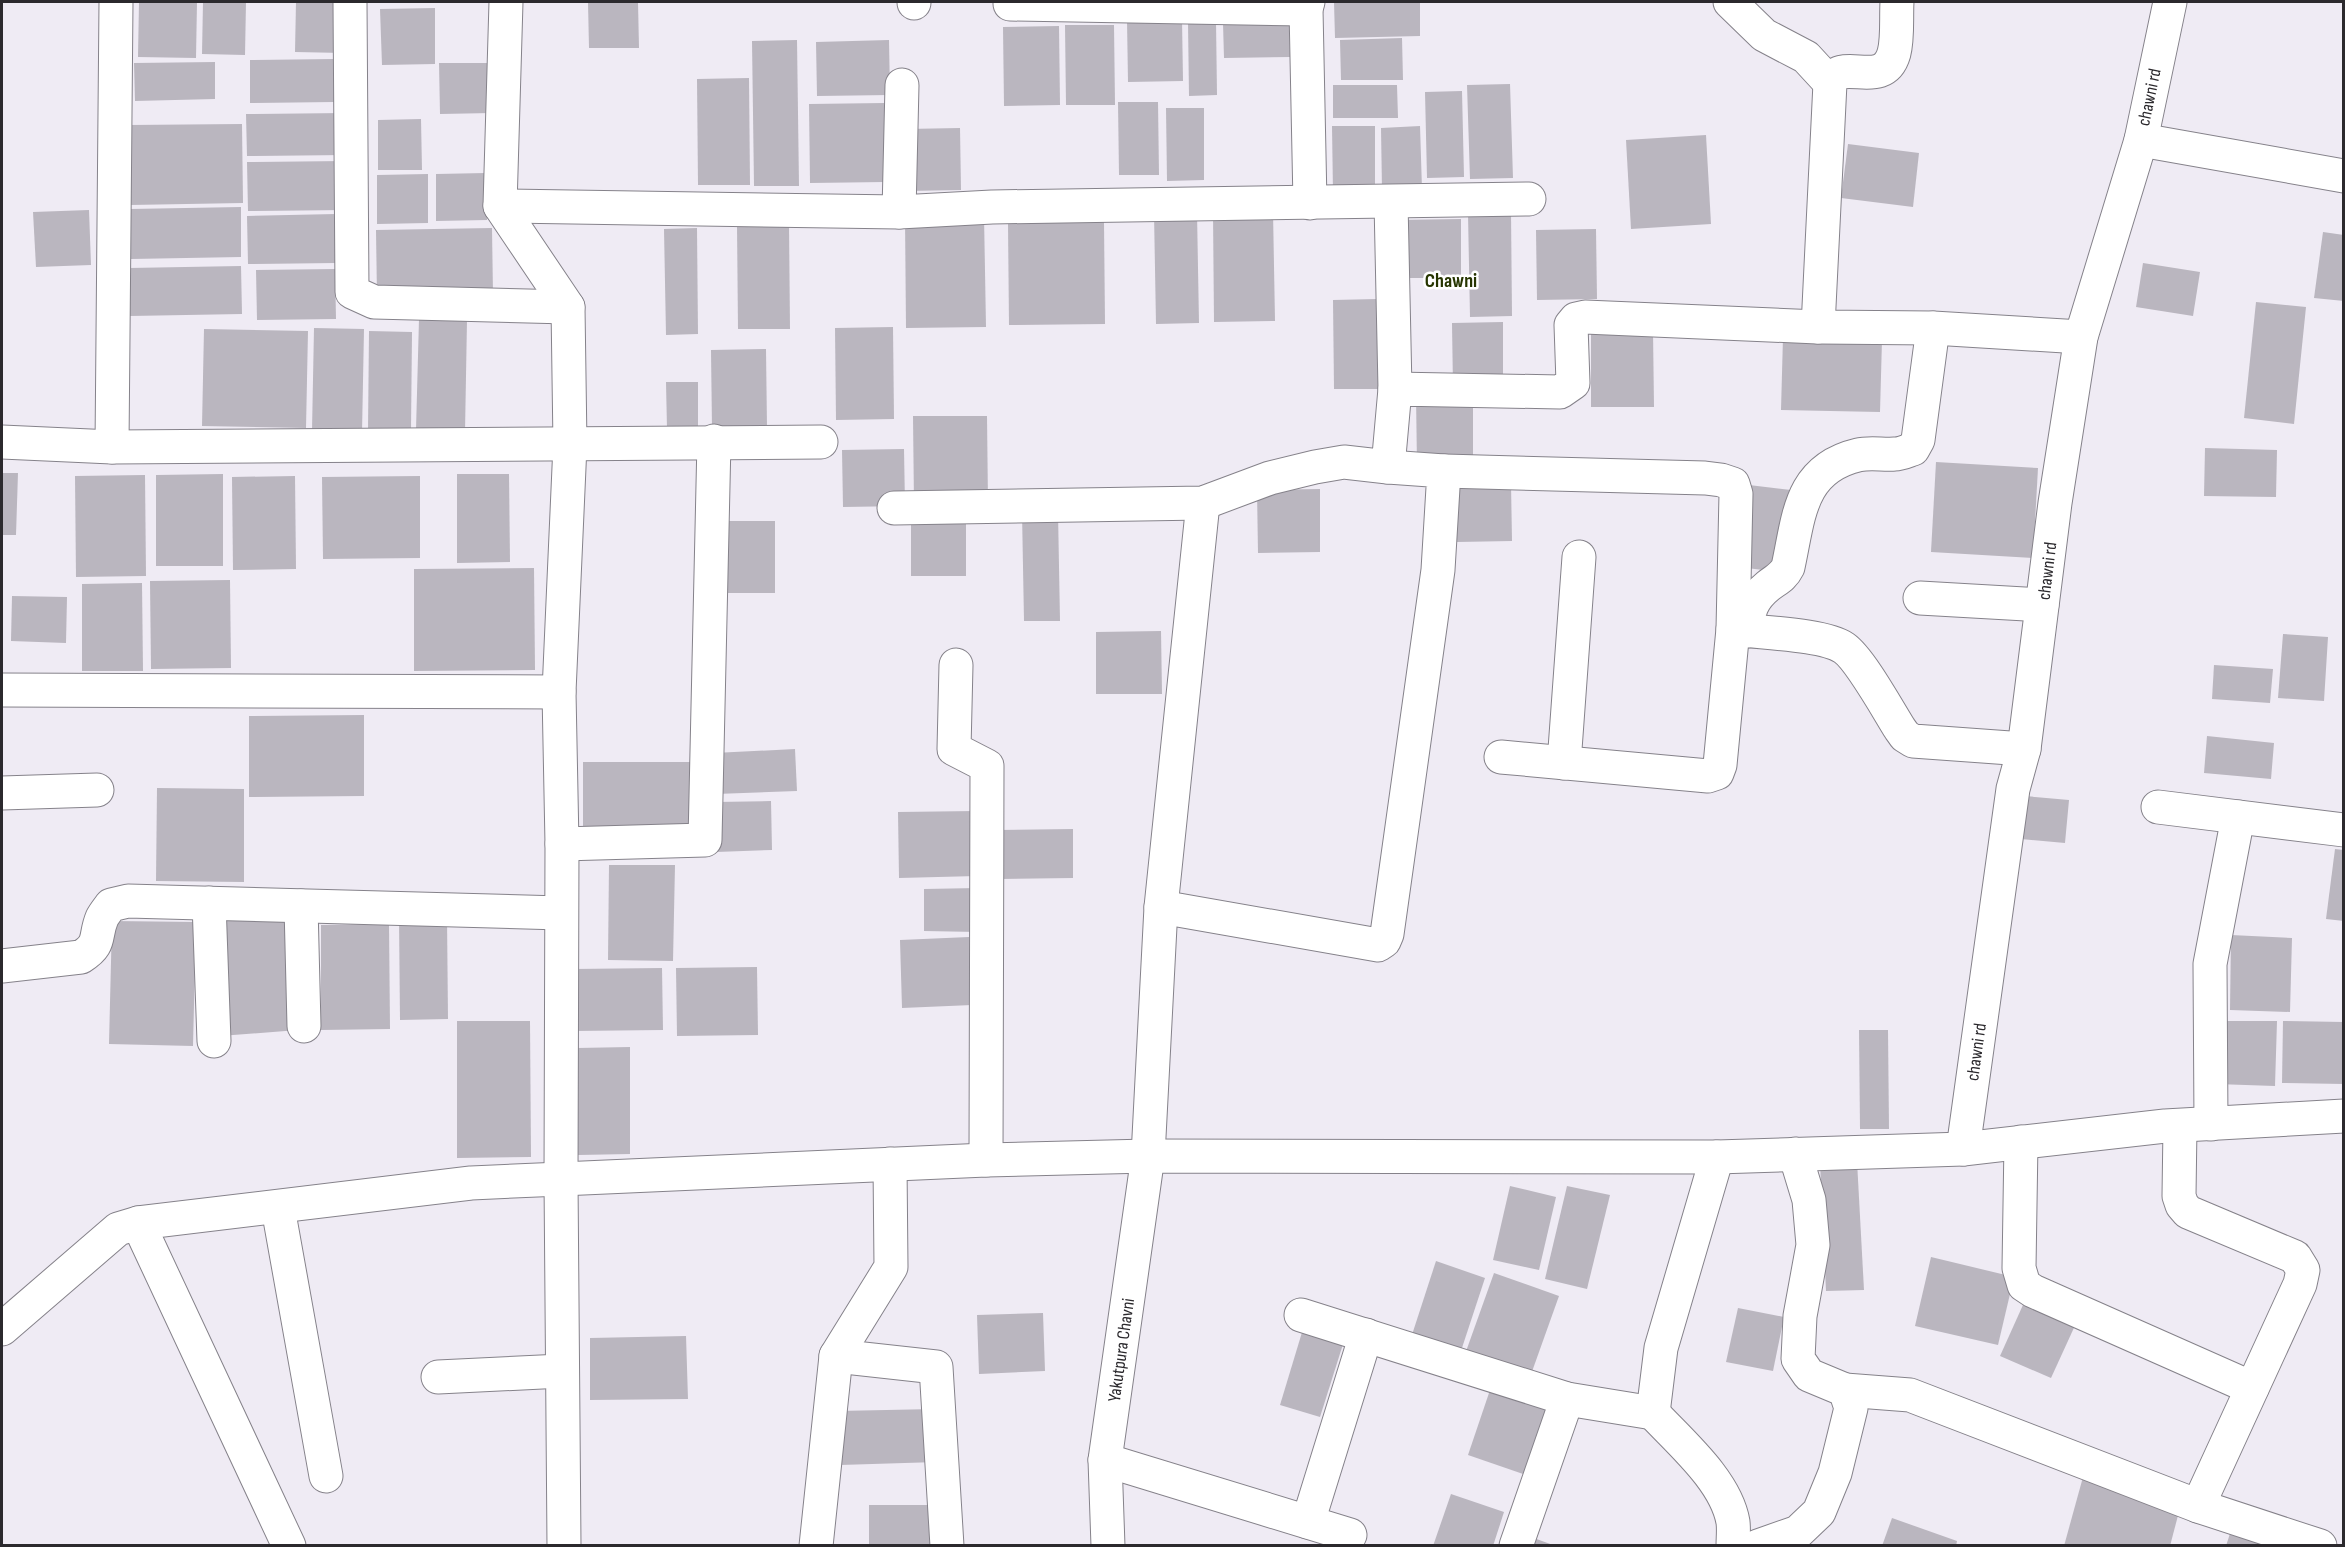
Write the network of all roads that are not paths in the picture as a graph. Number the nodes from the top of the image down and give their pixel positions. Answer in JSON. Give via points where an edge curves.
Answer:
{"nodes":[{"id":1,"x":116,"y":2,"type":"edge"},
{"id":2,"x":350,"y":2,"type":"edge"},
{"id":3,"x":506,"y":2,"type":"edge"},
{"id":4,"x":1730,"y":2,"type":"edge"},
{"id":5,"x":1897,"y":2,"type":"edge"},
{"id":6,"x":2170,"y":2,"type":"edge"},
{"id":7,"x":1010,"y":4,"type":"dead end"},
{"id":8,"x":1307,"y":5,"type":"edge"},
{"id":9,"x":1830,"y":83,"type":"junction"},
{"id":10,"x":902,"y":85,"type":"dead end"},
{"id":11,"x":2140,"y":140,"type":"junction"},
{"id":12,"x":2343,"y":176,"type":"edge"},
{"id":13,"x":1529,"y":199,"type":"dead end"},
{"id":14,"x":1390,"y":202,"type":"junction"},
{"id":15,"x":1310,"y":203,"type":"junction"},
{"id":16,"x":500,"y":206,"type":"junction"},
{"id":17,"x":899,"y":212,"type":"junction"},
{"id":18,"x":568,"y":307,"type":"junction"},
{"id":19,"x":1818,"y":327,"type":"junction"},
{"id":20,"x":1933,"y":328,"type":"junction"},
{"id":21,"x":2081,"y":337,"type":"junction"},
{"id":22,"x":1395,"y":389,"type":"junction"},
{"id":23,"x":714,"y":441,"type":"junction"},
{"id":24,"x":2,"y":442,"type":"edge"},
{"id":25,"x":821,"y":442,"type":"dead end"},
{"id":26,"x":570,"y":445,"type":"junction"},
{"id":27,"x":112,"y":447,"type":"junction"},
{"id":28,"x":1388,"y":467,"type":"junction"},
{"id":29,"x":1444,"y":471,"type":"junction"},
{"id":30,"x":1203,"y":503,"type":"junction"},
{"id":31,"x":894,"y":508,"type":"dead end"},
{"id":32,"x":1579,"y":557,"type":"dead end"},
{"id":33,"x":1920,"y":598,"type":"dead end"},
{"id":34,"x":2042,"y":605,"type":"junction"},
{"id":35,"x":1740,"y":630,"type":"junction"},
{"id":36,"x":956,"y":665,"type":"dead end"},
{"id":37,"x":2,"y":690,"type":"edge"},
{"id":38,"x":559,"y":692,"type":"junction"},
{"id":39,"x":2024,"y":749,"type":"junction"},
{"id":40,"x":1501,"y":757,"type":"dead end"},
{"id":41,"x":1564,"y":763,"type":"junction"},
{"id":42,"x":97,"y":790,"type":"dead end"},
{"id":43,"x":2,"y":793,"type":"edge"},
{"id":44,"x":2158,"y":807,"type":"dead end"},
{"id":45,"x":2238,"y":817,"type":"junction"},
{"id":46,"x":2343,"y":830,"type":"edge"},
{"id":47,"x":562,"y":844,"type":"junction"},
{"id":48,"x":209,"y":903,"type":"junction"},
{"id":49,"x":301,"y":906,"type":"junction"},
{"id":50,"x":1161,"y":907,"type":"junction"},
{"id":51,"x":561,"y":913,"type":"junction"},
{"id":52,"x":2,"y":966,"type":"edge"},
{"id":53,"x":304,"y":1026,"type":"dead end"},
{"id":54,"x":214,"y":1041,"type":"dead end"},
{"id":55,"x":2343,"y":1116,"type":"edge"},
{"id":56,"x":2195,"y":1125,"type":"junction"},
{"id":57,"x":2021,"y":1142,"type":"junction"},
{"id":58,"x":1963,"y":1149,"type":"junction"},
{"id":59,"x":1795,"y":1154,"type":"junction"},
{"id":60,"x":1148,"y":1156,"type":"junction"},
{"id":61,"x":1717,"y":1157,"type":"junction"},
{"id":62,"x":986,"y":1160,"type":"junction"},
{"id":63,"x":890,"y":1164,"type":"junction"},
{"id":64,"x":561,"y":1179,"type":"junction"},
{"id":65,"x":278,"y":1208,"type":"junction"},
{"id":66,"x":138,"y":1223,"type":"junction"},
{"id":67,"x":1300,"y":1315,"type":"dead end"},
{"id":68,"x":2,"y":1329,"type":"edge"},
{"id":69,"x":1366,"y":1335,"type":"junction"},
{"id":70,"x":836,"y":1356,"type":"junction"},
{"id":71,"x":562,"y":1371,"type":"junction"},
{"id":72,"x":438,"y":1377,"type":"dead end"},
{"id":73,"x":2252,"y":1388,"type":"junction"},
{"id":74,"x":1845,"y":1390,"type":"junction"},
{"id":75,"x":1567,"y":1399,"type":"junction"},
{"id":76,"x":1653,"y":1413,"type":"junction"},
{"id":77,"x":1105,"y":1460,"type":"junction"},
{"id":78,"x":326,"y":1476,"type":"dead end"},
{"id":79,"x":2198,"y":1506,"type":"junction"},
{"id":80,"x":1308,"y":1522,"type":"junction"},
{"id":81,"x":1350,"y":1535,"type":"dead end"},
{"id":82,"x":289,"y":1545,"type":"edge"},
{"id":83,"x":564,"y":1545,"type":"edge"},
{"id":84,"x":816,"y":1545,"type":"edge"},
{"id":85,"x":947,"y":1545,"type":"edge"},
{"id":86,"x":1108,"y":1545,"type":"edge"},
{"id":87,"x":1516,"y":1545,"type":"edge"},
{"id":88,"x":1733,"y":1545,"type":"edge"},
{"id":89,"x":1758,"y":1545,"type":"edge"},
{"id":90,"x":2320,"y":1545,"type":"edge"}],
"edges":[{"from":1,"to":27,"type":"street"},
{"from":2,"to":18,"type":"street","via":[[352,292],[374,302]]},
{"from":3,"to":16,"type":"street"},
{"from":4,"to":9,"type":"street","via":[[1764,35],[1806,57]]},
{"from":5,"to":9,"type":"street","via":[[1895,51],[1887,67],[1877,72],[1838,72]]},
{"from":6,"to":11,"type":"street","name":"chawni rd"},
{"from":7,"to":8,"type":"street"},
{"from":8,"to":15,"type":"street"},
{"from":9,"to":19,"type":"street"},
{"from":10,"to":17,"type":"street"},
{"from":11,"to":12,"type":"street"},
{"from":11,"to":21,"type":"street","name":"chawni rd"},
{"from":13,"to":14,"type":"street"},
{"from":14,"to":15,"type":"street"},
{"from":14,"to":22,"type":"street"},
{"from":15,"to":17,"type":"street"},
{"from":16,"to":17,"type":"street"},
{"from":16,"to":18,"type":"street"},
{"from":18,"to":26,"type":"street"},
{"from":19,"to":20,"type":"street"},
{"from":19,"to":22,"type":"street","via":[[1585,317],[1571,325],[1573,383],[1560,392]]},
{"from":20,"to":21,"type":"street"},
{"from":20,"to":35,"type":"street","via":[[1918,440],[1913,449],[1897,454],[1860,454],[1841,460],[1813,480],[1803,499],[1788,567],[1783,577],[1755,598]]},
{"from":21,"to":34,"type":"street","name":"chawni rd"},
{"from":22,"to":28,"type":"street"},
{"from":23,"to":25,"type":"street"},
{"from":23,"to":26,"type":"street"},
{"from":23,"to":47,"type":"street","via":[[705,840]]},
{"from":24,"to":27,"type":"street"},
{"from":26,"to":27,"type":"street"},
{"from":26,"to":38,"type":"street"},
{"from":28,"to":29,"type":"street"},
{"from":28,"to":30,"type":"street","via":[[1344,462],[1315,467],[1270,478]]},
{"from":29,"to":35,"type":"street","via":[[1705,478],[1733,484]]},
{"from":29,"to":50,"type":"street","via":[[1438,570],[1384,941],[1378,945]]},
{"from":30,"to":31,"type":"street"},
{"from":30,"to":50,"type":"street","name":"Yakutpura Chavni"},
{"from":32,"to":41,"type":"street"},
{"from":33,"to":34,"type":"street"},
{"from":34,"to":39,"type":"street","name":"chawni rd"},
{"from":35,"to":39,"type":"street","via":[[1825,640],[1844,648],[1905,736],[1913,741]]},
{"from":35,"to":41,"type":"street","via":[[1717,773],[1708,776]]},
{"from":36,"to":62,"type":"street","via":[[954,749],[987,766]]},
{"from":37,"to":38,"type":"street"},
{"from":38,"to":47,"type":"street"},
{"from":39,"to":58,"type":"street","name":"chawni rd","via":[[2013,789]]},
{"from":40,"to":41,"type":"street"},
{"from":42,"to":43,"type":"street"},
{"from":44,"to":45,"type":"street"},
{"from":45,"to":46,"type":"street"},
{"from":45,"to":56,"type":"street","via":[[2210,964]]},
{"from":47,"to":51,"type":"street"},
{"from":48,"to":49,"type":"street"},
{"from":48,"to":52,"type":"street","via":[[128,901],[111,905],[102,917],[97,943],[81,957]]},
{"from":48,"to":54,"type":"street"},
{"from":49,"to":51,"type":"street"},
{"from":49,"to":53,"type":"street"},
{"from":50,"to":60,"type":"street","name":"Yakutpura Chavni"},
{"from":51,"to":64,"type":"street"},
{"from":55,"to":56,"type":"street"},
{"from":56,"to":57,"type":"street"},
{"from":56,"to":73,"type":"street","via":[[2179,1196],[2182,1205],[2188,1212],[2295,1257],[2303,1270]]},
{"from":57,"to":58,"type":"street"},
{"from":57,"to":73,"type":"street","via":[[2018,1256],[2024,1285]]},
{"from":58,"to":59,"type":"street"},
{"from":59,"to":61,"type":"street"},
{"from":59,"to":74,"type":"street","via":[[1809,1200],[1813,1245],[1800,1316],[1798,1359],[1809,1376]]},
{"from":60,"to":61,"type":"street"},
{"from":60,"to":62,"type":"street"},
{"from":60,"to":77,"type":"street","name":"Yakutpura Chavni"},
{"from":61,"to":76,"type":"street","via":[[1661,1348]]},
{"from":62,"to":63,"type":"street"},
{"from":63,"to":64,"type":"street"},
{"from":63,"to":70,"type":"street","via":[[891,1267]]},
{"from":64,"to":65,"type":"street","via":[[471,1184]]},
{"from":64,"to":71,"type":"street"},
{"from":65,"to":66,"type":"street"},
{"from":65,"to":78,"type":"street"},
{"from":66,"to":68,"type":"street","via":[[118,1228]]},
{"from":66,"to":82,"type":"street"},
{"from":67,"to":69,"type":"street"},
{"from":69,"to":75,"type":"street"},
{"from":69,"to":80,"type":"street"},
{"from":70,"to":84,"type":"street"},
{"from":70,"to":85,"type":"street","via":[[936,1367]]},
{"from":71,"to":72,"type":"street"},
{"from":71,"to":83,"type":"street"},
{"from":73,"to":79,"type":"street"},
{"from":74,"to":79,"type":"street","via":[[1910,1395]]},
{"from":74,"to":89,"type":"street","via":[[1851,1408],[1835,1473],[1819,1512],[1798,1532]]},
{"from":75,"to":76,"type":"street"},
{"from":75,"to":87,"type":"street"},
{"from":76,"to":88,"type":"street","via":[[1713,1478],[1732,1521]]},
{"from":77,"to":80,"type":"street"},
{"from":77,"to":86,"type":"street","name":"Yakutpura Chavni"},
{"from":79,"to":90,"type":"street"},
{"from":80,"to":81,"type":"street"}]}
